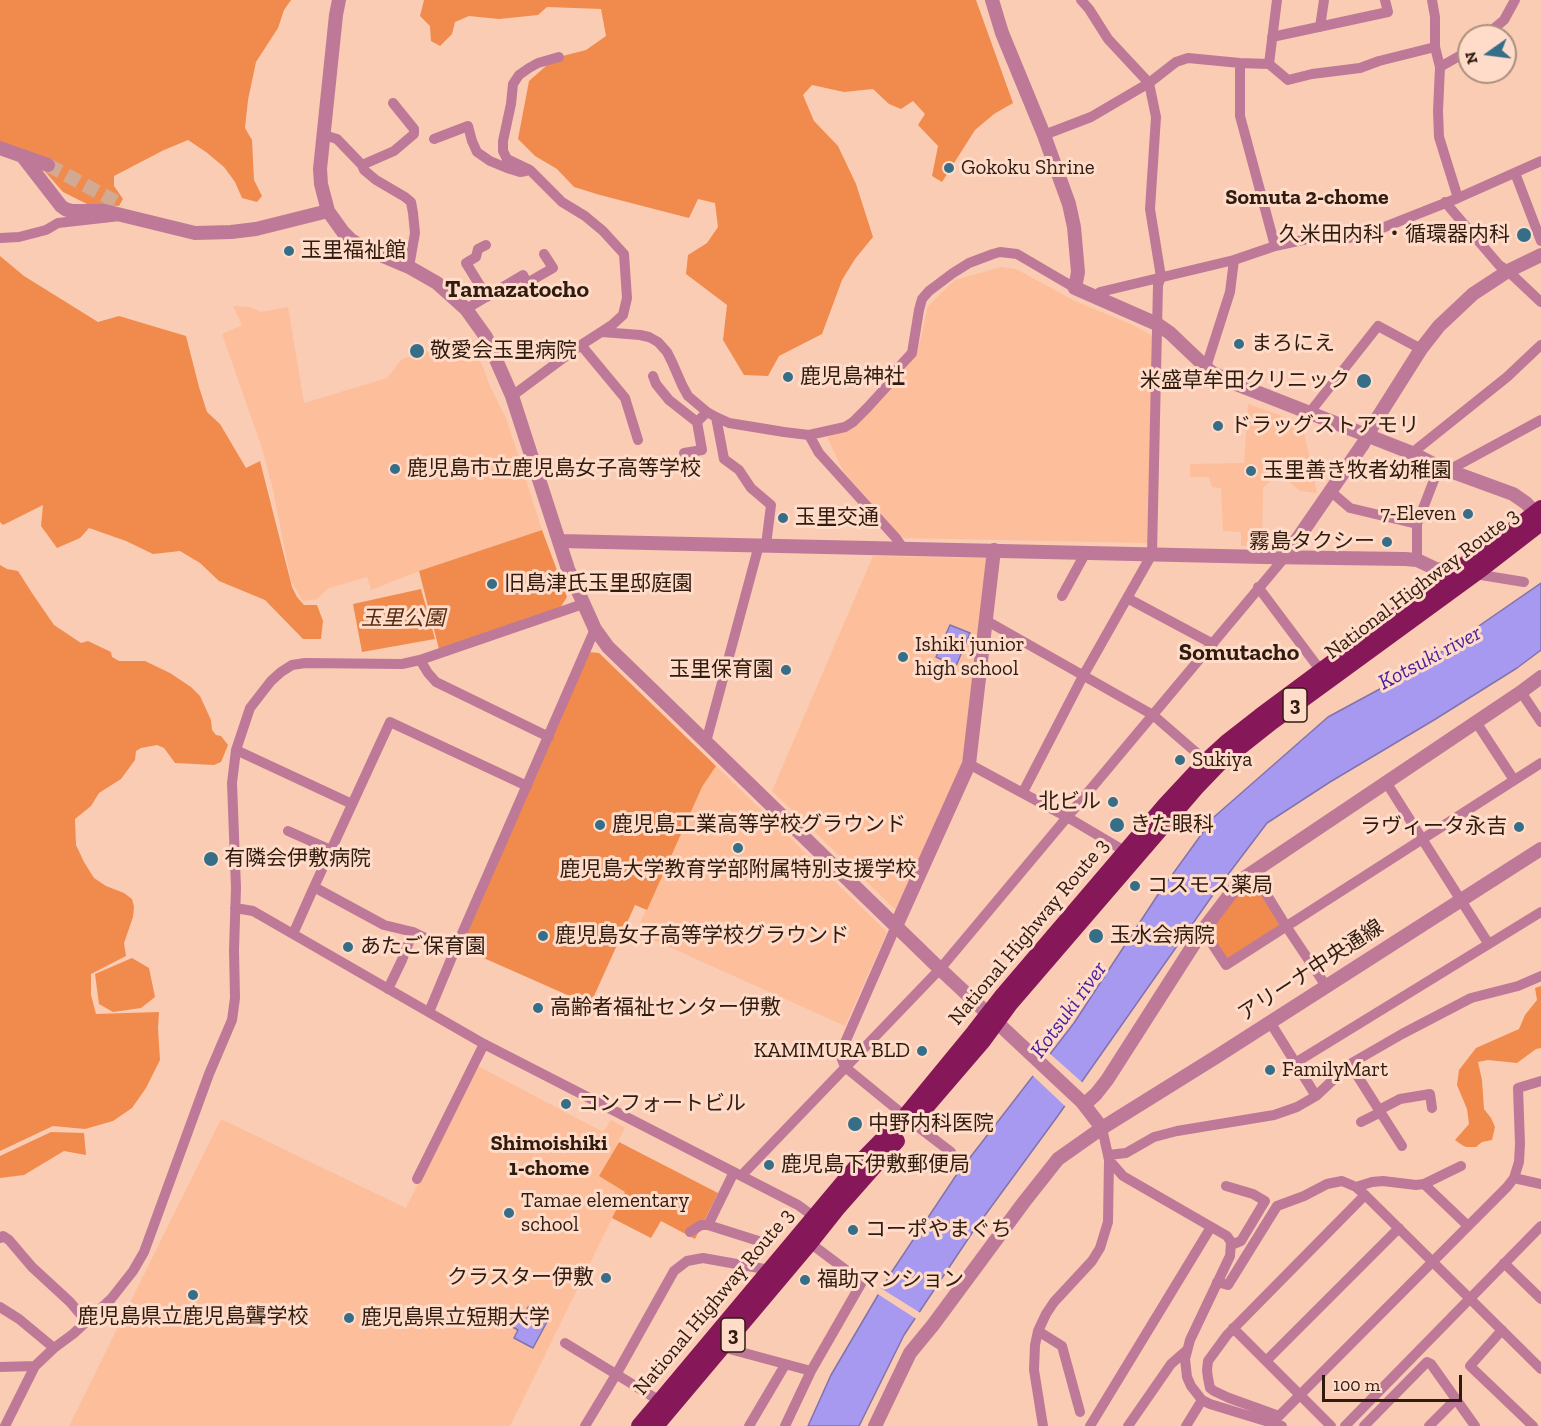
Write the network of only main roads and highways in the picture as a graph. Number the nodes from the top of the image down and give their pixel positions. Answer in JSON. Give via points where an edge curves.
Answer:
{"nodes":[{"id":1,"x":1539,"y":516,"type":"edge"},
{"id":2,"x":1131,"y":855,"type":"junction"},
{"id":3,"x":805,"y":1239,"type":"junction"},
{"id":4,"x":639,"y":1426,"type":"edge"},
{"id":5,"x":656,"y":1426,"type":"edge"}],
"edges":[{"from":1,"to":2,"type":"highway","name":"National Highway Route 3","number":"3","via":[[1474,574],[1219,764]]},
{"from":1,"to":2,"type":"highway","name":"National Highway Route 3","number":"3","via":[[1454,572],[1228,741],[1165,805]]},
{"from":2,"to":3,"type":"highway","name":"National Highway Route 3","number":"3","via":[[1011,1004],[993,1018],[976,1049],[909,1120],[837,1209],[820,1220]]},
{"from":3,"to":4,"type":"highway","name":"National Highway Route 3","number":"3","via":[[770,1270]]},
{"from":3,"to":5,"type":"highway","name":"National Highway Route 3","number":"3"}]}
